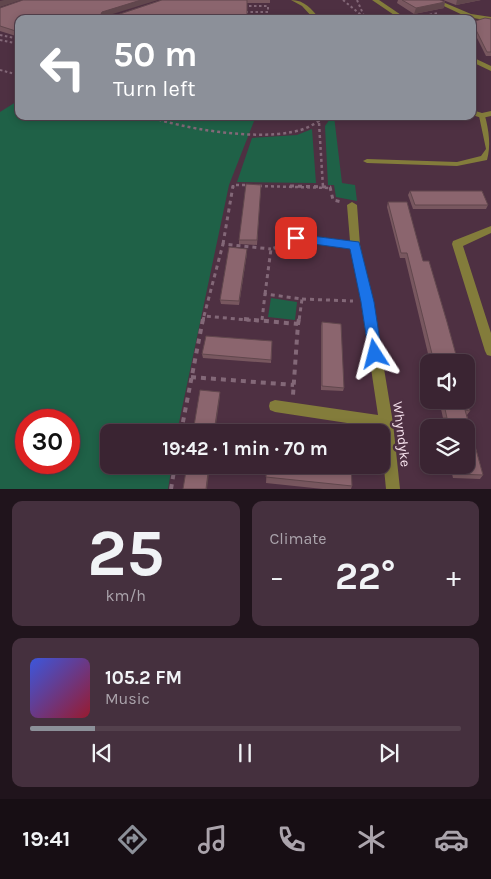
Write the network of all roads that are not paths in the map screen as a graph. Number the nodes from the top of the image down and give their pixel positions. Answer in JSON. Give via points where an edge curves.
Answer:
{"nodes":[{"id":1,"x":294,"y":0,"type":"edge"},
{"id":2,"x":375,"y":0,"type":"edge"},
{"id":3,"x":434,"y":0,"type":"edge"},
{"id":4,"x":313,"y":15,"type":"edge"},
{"id":5,"x":398,"y":15,"type":"edge"},
{"id":6,"x":470,"y":15,"type":"edge"},
{"id":7,"x":476,"y":17,"type":"edge"},
{"id":8,"x":491,"y":18,"type":"edge"},
{"id":9,"x":476,"y":61,"type":"edge"},
{"id":10,"x":491,"y":69,"type":"edge"},
{"id":11,"x":491,"y":113,"type":"edge"},
{"id":12,"x":476,"y":114,"type":"edge"},
{"id":13,"x":482,"y":116,"type":"junction"},
{"id":14,"x":367,"y":161,"type":"dead end"},
{"id":15,"x":352,"y":205,"type":"road end"},
{"id":16,"x":491,"y":229,"type":"edge"},
{"id":17,"x":296,"y":238,"type":"road end"},
{"id":18,"x":355,"y":245,"type":"junction"},
{"id":19,"x":491,"y":351,"type":"edge"},
{"id":20,"x":275,"y":406,"type":"dead end"},
{"id":21,"x":386,"y":423,"type":"junction"},
{"id":22,"x":393,"y":489,"type":"edge"}],
"edges":[{"from":1,"to":4,"type":"street"},
{"from":2,"to":5,"type":"street"},
{"from":3,"to":6,"type":"street"},
{"from":7,"to":8,"type":"street"},
{"from":9,"to":10,"type":"street"},
{"from":11,"to":13,"type":"street"},
{"from":12,"to":13,"type":"street"},
{"from":13,"to":14,"type":"lane","via":[[490,149],[484,158],[457,164]]},
{"from":15,"to":18,"type":"street","name":"Whyndyke"},
{"from":16,"to":19,"type":"street","via":[[457,244]]},
{"from":17,"to":18,"type":"street"},
{"from":18,"to":21,"type":"street","name":"Whyndyke"},
{"from":20,"to":21,"type":"street"},
{"from":21,"to":22,"type":"street","name":"Whyndyke"}]}
